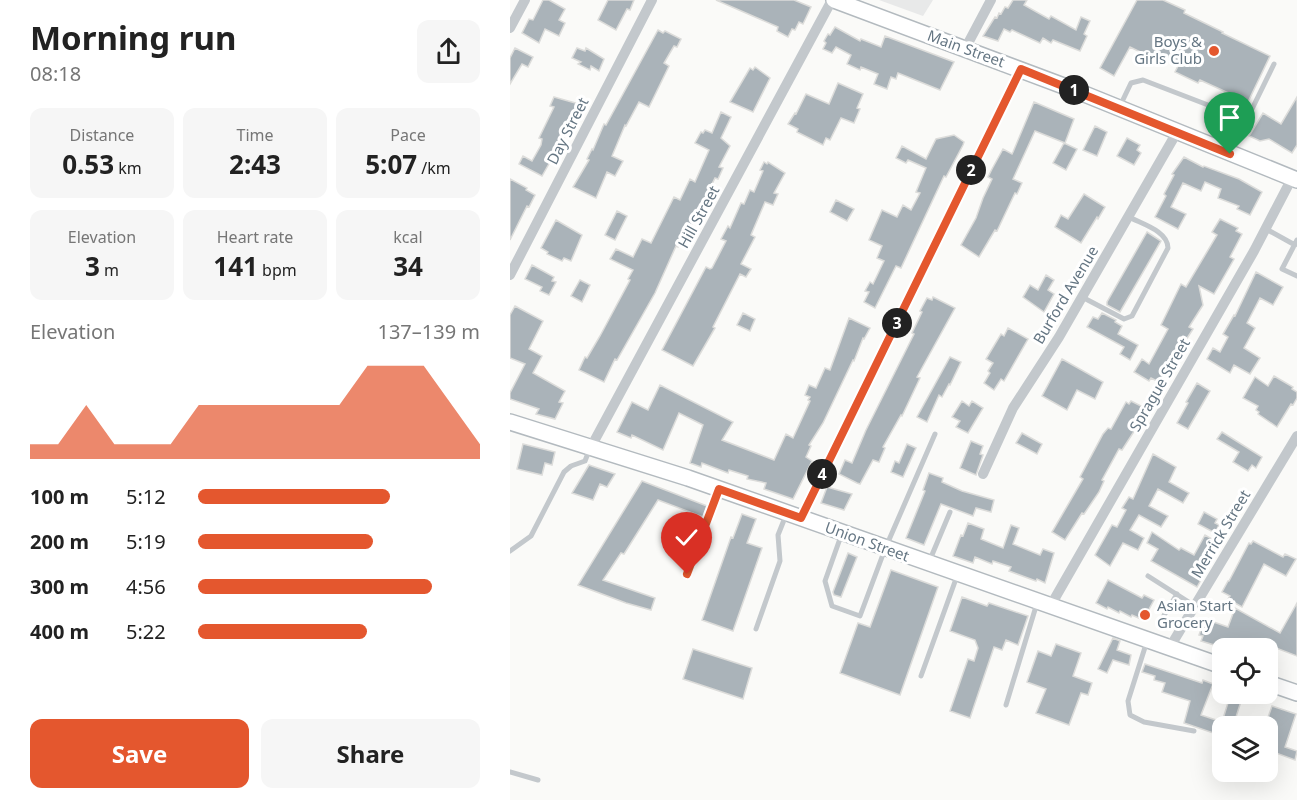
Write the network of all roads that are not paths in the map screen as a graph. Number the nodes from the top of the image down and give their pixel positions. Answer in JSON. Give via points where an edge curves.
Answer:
{"nodes":[{"id":1,"x":525,"y":0,"type":"edge"},
{"id":2,"x":652,"y":0,"type":"edge"},
{"id":3,"x":833,"y":0,"type":"edge"},
{"id":4,"x":992,"y":0,"type":"edge"},
{"id":5,"x":510,"y":28,"type":"edge"},
{"id":6,"x":965,"y":49,"type":"junction"},
{"id":7,"x":1274,"y":64,"type":"dead end"},
{"id":8,"x":1021,"y":69,"type":"junction"},
{"id":9,"x":1119,"y":108,"type":"junction"},
{"id":10,"x":1247,"y":120,"type":"junction"},
{"id":11,"x":1177,"y":132,"type":"junction"},
{"id":12,"x":1230,"y":154,"type":"junction"},
{"id":13,"x":1295,"y":179,"type":"edge"},
{"id":14,"x":1129,"y":217,"type":"junction"},
{"id":15,"x":1266,"y":228,"type":"junction"},
{"id":16,"x":1296,"y":243,"type":"edge"},
{"id":17,"x":510,"y":274,"type":"edge"},
{"id":18,"x":1297,"y":276,"type":"edge"},
{"id":19,"x":1083,"y":297,"type":"junction"},
{"id":20,"x":510,"y":422,"type":"edge"},
{"id":21,"x":934,"y":434,"type":"dead end"},
{"id":22,"x":1297,"y":436,"type":"edge"},
{"id":23,"x":591,"y":447,"type":"junction"},
{"id":24,"x":983,"y":474,"type":"dead end"},
{"id":25,"x":719,"y":489,"type":"junction"},
{"id":26,"x":950,"y":512,"type":"dead end"},
{"id":27,"x":794,"y":516,"type":"junction"},
{"id":28,"x":842,"y":533,"type":"junction"},
{"id":29,"x":885,"y":549,"type":"junction"},
{"id":30,"x":510,"y":551,"type":"edge"},
{"id":31,"x":929,"y":564,"type":"junction"},
{"id":32,"x":958,"y":573,"type":"junction"},
{"id":33,"x":687,"y":574,"type":"dead end"},
{"id":34,"x":1148,"y":576,"type":"dead end"},
{"id":35,"x":1177,"y":594,"type":"junction"},
{"id":36,"x":1044,"y":603,"type":"junction"},
{"id":37,"x":1195,"y":606,"type":"junction"},
{"id":38,"x":1160,"y":622,"type":"dead end"},
{"id":39,"x":756,"y":629,"type":"dead end"},
{"id":40,"x":1147,"y":639,"type":"junction"},
{"id":41,"x":1170,"y":647,"type":"junction"},
{"id":42,"x":1212,"y":662,"type":"edge"},
{"id":43,"x":921,"y":676,"type":"dead end"},
{"id":44,"x":1278,"y":686,"type":"edge"},
{"id":45,"x":1297,"y":693,"type":"edge"},
{"id":46,"x":1006,"y":705,"type":"dead end"},
{"id":47,"x":1194,"y":731,"type":"dead end"},
{"id":48,"x":510,"y":772,"type":"edge"},
{"id":49,"x":538,"y":780,"type":"dead end"}],
"edges":[{"from":1,"to":5,"type":"street"},
{"from":2,"to":17,"type":"street","name":"Day Street"},
{"from":3,"to":6,"type":"main road","name":"Main Street"},
{"from":3,"to":23,"type":"street","name":"Hill Street"},
{"from":4,"to":6,"type":"street"},
{"from":6,"to":8,"type":"main road","name":"Main Street"},
{"from":7,"to":10,"type":"lane"},
{"from":8,"to":9,"type":"main road","name":"Main Street"},
{"from":8,"to":27,"type":"street"},
{"from":9,"to":10,"type":"lane","via":[[1128,87],[1143,80]]},
{"from":9,"to":11,"type":"main road","name":"Main Street"},
{"from":10,"to":12,"type":"lane"},
{"from":11,"to":12,"type":"main road","name":"Main Street"},
{"from":11,"to":14,"type":"street","name":"Burford Avenue"},
{"from":12,"to":13,"type":"main road","name":"Main Street"},
{"from":13,"to":15,"type":"street","name":"Sprague Street"},
{"from":14,"to":19,"type":"street","name":"Burford Avenue"},
{"from":14,"to":19,"type":"lane","via":[[1162,235],[1168,243],[1132,316],[1124,319]]},
{"from":15,"to":16,"type":"lane"},
{"from":15,"to":36,"type":"street","name":"Sprague Street"},
{"from":16,"to":18,"type":"lane","via":[[1282,269]]},
{"from":19,"to":24,"type":"street","name":"Burford Avenue","via":[[1012,408]]},
{"from":20,"to":23,"type":"main road","name":"Union Street"},
{"from":21,"to":29,"type":"lane"},
{"from":22,"to":37,"type":"street","name":"Merrick Street"},
{"from":23,"to":25,"type":"main road","name":"Union Street"},
{"from":23,"to":30,"type":"lane","via":[[585,460],[564,472],[531,536]]},
{"from":25,"to":27,"type":"main road","name":"Union Street"},
{"from":25,"to":33,"type":"lane"},
{"from":26,"to":31,"type":"lane"},
{"from":27,"to":28,"type":"main road","name":"Union Street"},
{"from":27,"to":39,"type":"lane","via":[[778,535],[780,561]]},
{"from":28,"to":29,"type":"main road","name":"Union Street"},
{"from":28,"to":29,"type":"lane","via":[[825,580],[832,606],[860,616]]},
{"from":29,"to":31,"type":"main road","name":"Union Street"},
{"from":31,"to":32,"type":"main road","name":"Union Street"},
{"from":32,"to":36,"type":"main road","name":"Union Street"},
{"from":32,"to":43,"type":"lane"},
{"from":34,"to":35,"type":"lane"},
{"from":35,"to":37,"type":"lane"},
{"from":35,"to":38,"type":"lane"},
{"from":36,"to":40,"type":"main road","name":"Union Street"},
{"from":36,"to":46,"type":"lane"},
{"from":37,"to":41,"type":"street","name":"Merrick Street"},
{"from":40,"to":41,"type":"main road","name":"Union Street"},
{"from":40,"to":47,"type":"lane","via":[[1128,701],[1130,716]]},
{"from":41,"to":42,"type":"main road","name":"Union Street"},
{"from":44,"to":45,"type":"main road"},
{"from":48,"to":49,"type":"lane"}]}
